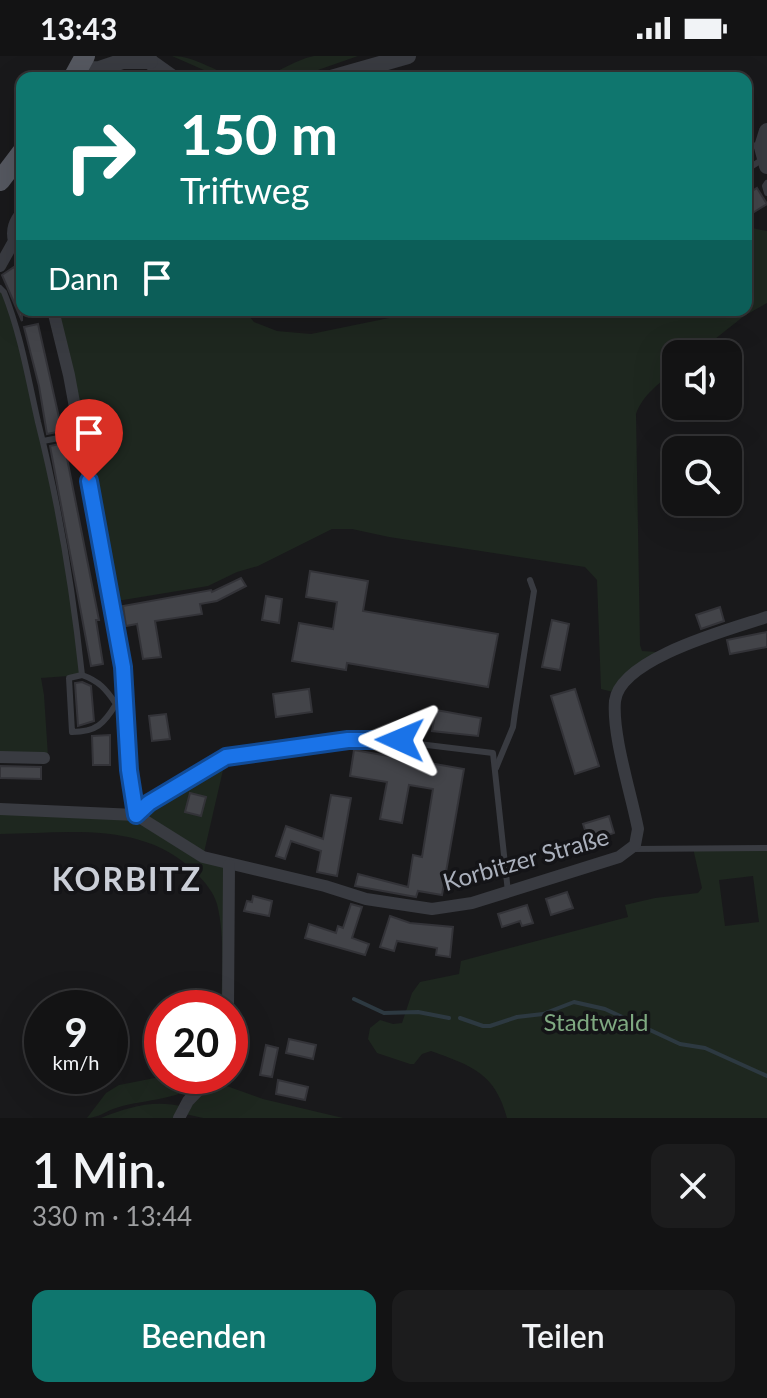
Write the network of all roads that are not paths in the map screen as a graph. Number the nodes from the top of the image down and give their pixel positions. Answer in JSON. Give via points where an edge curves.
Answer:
{"nodes":[{"id":1,"x":408,"y":56,"type":"edge"},
{"id":2,"x":146,"y":58,"type":"edge"},
{"id":3,"x":78,"y":68,"type":"edge"},
{"id":4,"x":165,"y":72,"type":"edge"},
{"id":5,"x":352,"y":72,"type":"edge"},
{"id":6,"x":16,"y":160,"type":"edge"},
{"id":7,"x":0,"y":181,"type":"edge"},
{"id":8,"x":767,"y":183,"type":"edge"},
{"id":9,"x":767,"y":193,"type":"edge"},
{"id":10,"x":16,"y":220,"type":"edge"},
{"id":11,"x":16,"y":240,"type":"edge"},
{"id":12,"x":16,"y":246,"type":"edge"},
{"id":13,"x":0,"y":266,"type":"edge"},
{"id":14,"x":0,"y":288,"type":"edge"},
{"id":15,"x":54,"y":316,"type":"edge"},
{"id":16,"x":80,"y":434,"type":"junction"},
{"id":17,"x":43,"y":441,"type":"junction"},
{"id":18,"x":530,"y":580,"type":"dead end"},
{"id":19,"x":767,"y":617,"type":"edge"},
{"id":20,"x":82,"y":675,"type":"junction"},
{"id":21,"x":121,"y":704,"type":"junction"},
{"id":22,"x":0,"y":757,"type":"edge"},
{"id":23,"x":44,"y":758,"type":"dead end"},
{"id":24,"x":495,"y":771,"type":"junction"},
{"id":25,"x":0,"y":809,"type":"edge"},
{"id":26,"x":136,"y":815,"type":"junction"},
{"id":27,"x":767,"y":848,"type":"edge"},
{"id":28,"x":632,"y":849,"type":"junction"},
{"id":29,"x":229,"y":865,"type":"junction"},
{"id":30,"x":508,"y":893,"type":"junction"},
{"id":31,"x":228,"y":990,"type":"edge"},
{"id":32,"x":195,"y":1094,"type":"edge"},
{"id":33,"x":179,"y":1118,"type":"edge"}],
"edges":[{"from":1,"to":5,"type":"street"},
{"from":2,"to":3,"type":"street","via":[[99,69]]},
{"from":2,"to":4,"type":"street"},
{"from":6,"to":7,"type":"main road"},
{"from":8,"to":9,"type":"lane"},
{"from":10,"to":11,"type":"street"},
{"from":12,"to":13,"type":"street"},
{"from":14,"to":17,"type":"lane","via":[[20,334]]},
{"from":15,"to":16,"type":"street"},
{"from":16,"to":17,"type":"lane"},
{"from":16,"to":21,"type":"street","via":[[123,667]]},
{"from":17,"to":20,"type":"lane"},
{"from":18,"to":24,"type":"lane","via":[[534,591],[513,727]]},
{"from":19,"to":28,"type":"street","name":"Korbitzer Straße","via":[[655,659],[628,677],[617,693],[617,728],[638,829]]},
{"from":20,"to":21,"type":"lane","via":[[95,679]]},
{"from":20,"to":21,"type":"lane","via":[[69,678],[72,732],[98,728]]},
{"from":21,"to":26,"type":"street"},
{"from":22,"to":23,"type":"street"},
{"from":24,"to":26,"type":"lane","via":[[493,753],[400,740],[348,740],[226,757]]},
{"from":24,"to":30,"type":"lane"},
{"from":25,"to":26,"type":"street","name":"Korbitzer Straße"},
{"from":26,"to":29,"type":"street","name":"Korbitzer Straße","via":[[203,857]]},
{"from":27,"to":28,"type":"lane"},
{"from":28,"to":30,"type":"street","name":"Korbitzer Straße"},
{"from":29,"to":30,"type":"street","name":"Korbitzer Straße","via":[[417,909]]},
{"from":29,"to":31,"type":"street"},
{"from":32,"to":33,"type":"street"}]}
